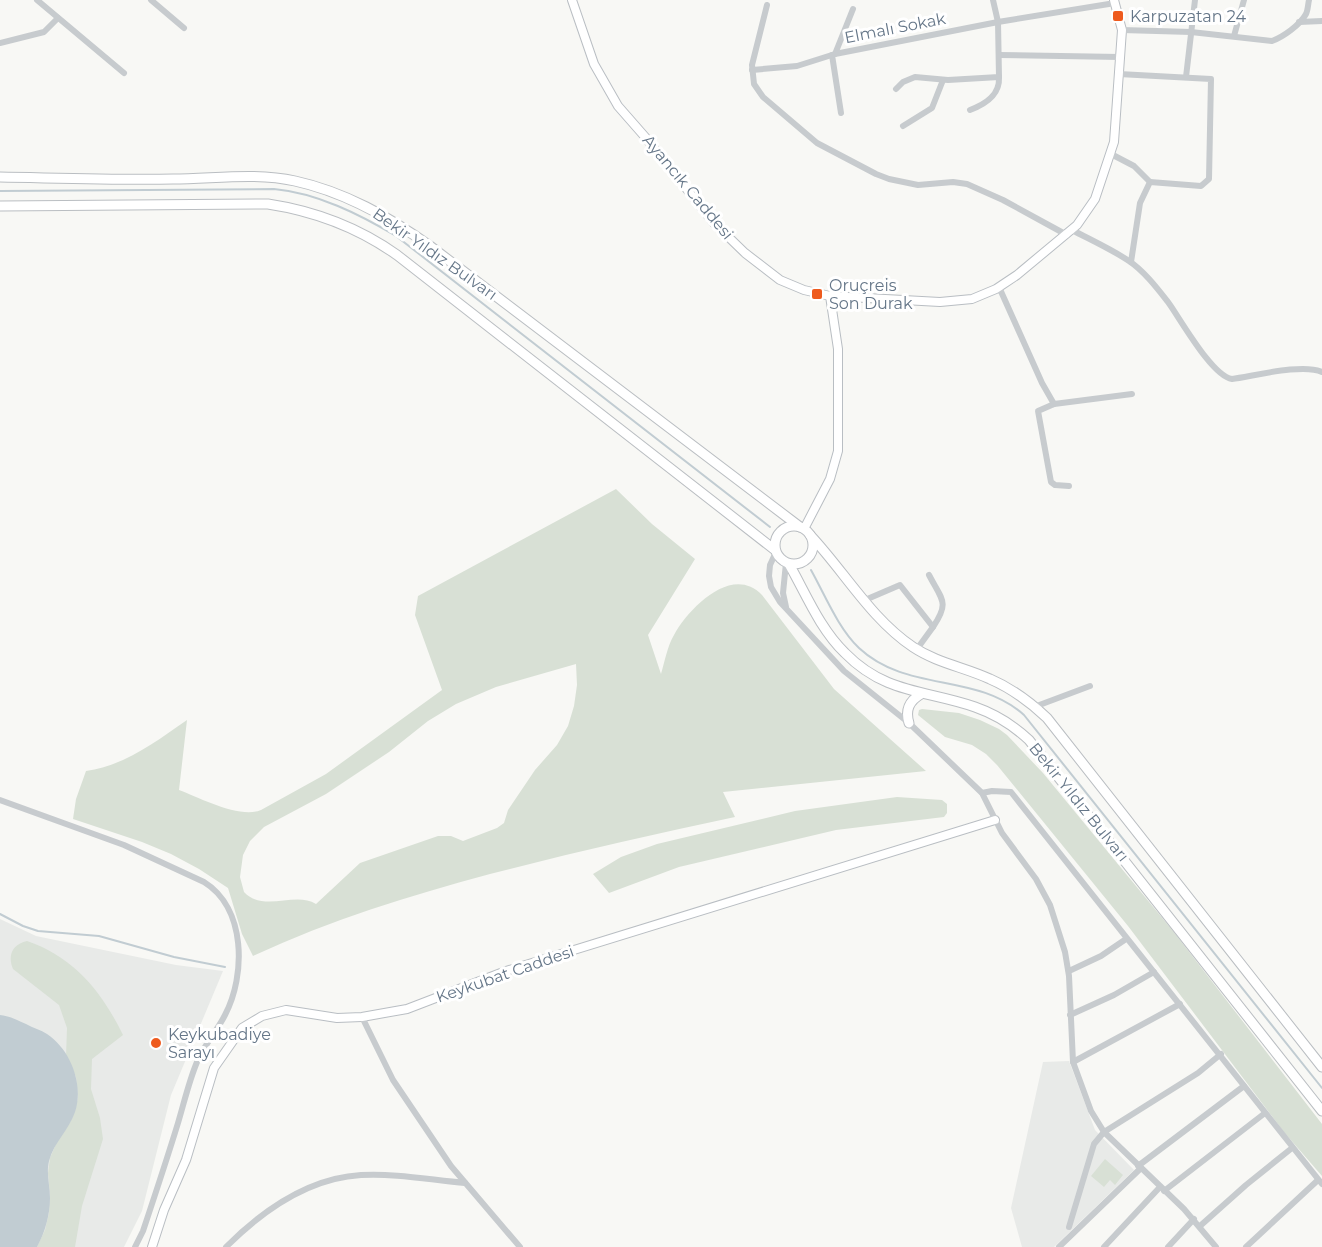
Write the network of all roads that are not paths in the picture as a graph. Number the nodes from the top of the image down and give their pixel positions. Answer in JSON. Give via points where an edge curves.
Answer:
{"nodes":[{"id":1,"x":36,"y":0,"type":"edge"},
{"id":2,"x":151,"y":0,"type":"edge"},
{"id":3,"x":572,"y":0,"type":"edge"},
{"id":4,"x":993,"y":0,"type":"edge"},
{"id":5,"x":1195,"y":0,"type":"edge"},
{"id":6,"x":1244,"y":0,"type":"edge"},
{"id":7,"x":1309,"y":0,"type":"edge"},
{"id":8,"x":1114,"y":2,"type":"edge"},
{"id":9,"x":767,"y":5,"type":"dead end"},
{"id":10,"x":853,"y":9,"type":"dead end"},
{"id":11,"x":58,"y":18,"type":"junction"},
{"id":12,"x":1322,"y":21,"type":"edge"},
{"id":13,"x":998,"y":22,"type":"junction"},
{"id":14,"x":1299,"y":22,"type":"junction"},
{"id":15,"x":184,"y":28,"type":"dead end"},
{"id":16,"x":1122,"y":30,"type":"junction"},
{"id":17,"x":1191,"y":32,"type":"junction"},
{"id":18,"x":1234,"y":36,"type":"junction"},
{"id":19,"x":0,"y":43,"type":"edge"},
{"id":20,"x":833,"y":54,"type":"junction"},
{"id":21,"x":999,"y":54,"type":"junction"},
{"id":22,"x":1120,"y":57,"type":"junction"},
{"id":23,"x":752,"y":70,"type":"junction"},
{"id":24,"x":124,"y":73,"type":"dead end"},
{"id":25,"x":1119,"y":74,"type":"junction"},
{"id":26,"x":999,"y":77,"type":"junction"},
{"id":27,"x":1186,"y":78,"type":"junction"},
{"id":28,"x":943,"y":80,"type":"junction"},
{"id":29,"x":896,"y":89,"type":"dead end"},
{"id":30,"x":970,"y":110,"type":"dead end"},
{"id":31,"x":841,"y":113,"type":"dead end"},
{"id":32,"x":903,"y":126,"type":"dead end"},
{"id":33,"x":1111,"y":154,"type":"junction"},
{"id":34,"x":0,"y":177,"type":"edge"},
{"id":35,"x":1150,"y":182,"type":"junction"},
{"id":36,"x":0,"y":206,"type":"edge"},
{"id":37,"x":1069,"y":232,"type":"junction"},
{"id":38,"x":1131,"y":262,"type":"junction"},
{"id":39,"x":999,"y":287,"type":"junction"},
{"id":40,"x":830,"y":297,"type":"junction"},
{"id":41,"x":1322,"y":372,"type":"edge"},
{"id":42,"x":1132,"y":394,"type":"dead end"},
{"id":43,"x":1054,"y":404,"type":"junction"},
{"id":44,"x":1069,"y":486,"type":"dead end"},
{"id":45,"x":804,"y":530,"type":"junction"},
{"id":46,"x":775,"y":551,"type":"junction"},
{"id":47,"x":788,"y":563,"type":"junction"},
{"id":48,"x":929,"y":575,"type":"dead end"},
{"id":49,"x":865,"y":600,"type":"junction"},
{"id":50,"x":788,"y":610,"type":"junction"},
{"id":51,"x":933,"y":627,"type":"junction"},
{"id":52,"x":917,"y":650,"type":"junction"},
{"id":53,"x":1090,"y":687,"type":"dead end"},
{"id":54,"x":921,"y":694,"type":"junction"},
{"id":55,"x":1034,"y":707,"type":"junction"},
{"id":56,"x":909,"y":723,"type":"junction"},
{"id":57,"x":982,"y":793,"type":"junction"},
{"id":58,"x":0,"y":800,"type":"edge"},
{"id":59,"x":995,"y":820,"type":"junction"},
{"id":60,"x":1126,"y":939,"type":"junction"},
{"id":61,"x":1069,"y":971,"type":"junction"},
{"id":62,"x":1154,"y":972,"type":"junction"},
{"id":63,"x":1180,"y":1004,"type":"junction"},
{"id":64,"x":1070,"y":1015,"type":"junction"},
{"id":65,"x":362,"y":1017,"type":"junction"},
{"id":66,"x":1221,"y":1054,"type":"junction"},
{"id":67,"x":1073,"y":1062,"type":"junction"},
{"id":68,"x":1322,"y":1067,"type":"edge"},
{"id":69,"x":1244,"y":1086,"type":"junction"},
{"id":70,"x":1322,"y":1111,"type":"edge"},
{"id":71,"x":1265,"y":1113,"type":"junction"},
{"id":72,"x":1104,"y":1132,"type":"junction"},
{"id":73,"x":1292,"y":1148,"type":"junction"},
{"id":74,"x":1139,"y":1167,"type":"junction"},
{"id":75,"x":1320,"y":1182,"type":"edge"},
{"id":76,"x":466,"y":1184,"type":"junction"},
{"id":77,"x":1162,"y":1189,"type":"junction"},
{"id":78,"x":1194,"y":1219,"type":"junction"},
{"id":79,"x":1200,"y":1226,"type":"junction"},
{"id":80,"x":1069,"y":1227,"type":"dead end"},
{"id":81,"x":135,"y":1247,"type":"edge"},
{"id":82,"x":152,"y":1247,"type":"edge"},
{"id":83,"x":226,"y":1247,"type":"edge"},
{"id":84,"x":520,"y":1247,"type":"edge"},
{"id":85,"x":1059,"y":1247,"type":"edge"},
{"id":86,"x":1104,"y":1247,"type":"edge"},
{"id":87,"x":1168,"y":1247,"type":"edge"},
{"id":88,"x":1216,"y":1247,"type":"edge"},
{"id":89,"x":1246,"y":1247,"type":"edge"}],
"edges":[{"from":1,"to":11,"type":"street"},
{"from":2,"to":15,"type":"street"},
{"from":3,"to":40,"type":"street","name":"Ayancık Caddesi","via":[[594,64],[618,106],[713,222],[780,280]]},
{"from":4,"to":13,"type":"street"},
{"from":5,"to":17,"type":"street"},
{"from":6,"to":18,"type":"street"},
{"from":7,"to":14,"type":"street","via":[[1306,14]]},
{"from":8,"to":13,"type":"street","name":"Elmalı Sokak"},
{"from":8,"to":16,"type":"street","name":"Ayancık Caddesi"},
{"from":9,"to":23,"type":"street"},
{"from":10,"to":20,"type":"street"},
{"from":11,"to":19,"type":"street","via":[[44,32]]},
{"from":11,"to":24,"type":"street"},
{"from":12,"to":14,"type":"street"},
{"from":13,"to":20,"type":"street","name":"Elmalı Sokak"},
{"from":13,"to":21,"type":"street"},
{"from":14,"to":18,"type":"street","via":[[1272,41]]},
{"from":16,"to":17,"type":"street"},
{"from":16,"to":22,"type":"street","name":"Ayancık Caddesi"},
{"from":17,"to":18,"type":"street"},
{"from":17,"to":27,"type":"street"},
{"from":20,"to":23,"type":"street","name":"Elmalı Sokak","via":[[797,66]]},
{"from":20,"to":31,"type":"street"},
{"from":21,"to":22,"type":"street"},
{"from":21,"to":26,"type":"street"},
{"from":22,"to":25,"type":"street","name":"Ayancık Caddesi"},
{"from":23,"to":37,"type":"street","via":[[759,93],[817,143],[876,174],[918,185],[968,184]]},
{"from":25,"to":27,"type":"street"},
{"from":25,"to":33,"type":"street","name":"Ayancık Caddesi"},
{"from":26,"to":28,"type":"street"},
{"from":26,"to":30,"type":"street","via":[[993,96]]},
{"from":27,"to":35,"type":"street","via":[[1211,79],[1209,179],[1201,186]]},
{"from":28,"to":29,"type":"street","via":[[911,78]]},
{"from":28,"to":32,"type":"street","via":[[932,108]]},
{"from":33,"to":35,"type":"street","via":[[1134,166]]},
{"from":33,"to":37,"type":"street","name":"Ayancık Caddesi","via":[[1092,204]]},
{"from":34,"to":45,"type":"main road","name":"Bekir Yıldız Bulvarı","via":[[275,177],[365,205],[430,246]]},
{"from":35,"to":38,"type":"street","via":[[1140,203]]},
{"from":36,"to":46,"type":"main road","name":"Bekir Yıldız Bulvarı","via":[[268,204],[342,225],[397,255]]},
{"from":37,"to":38,"type":"street"},
{"from":37,"to":39,"type":"street","name":"Ayancık Caddesi","via":[[1031,266]]},
{"from":38,"to":41,"type":"street","via":[[1162,295],[1224,377],[1291,369]]},
{"from":39,"to":40,"type":"street","name":"Ayancık Caddesi","via":[[972,298],[947,302]]},
{"from":39,"to":43,"type":"street"},
{"from":40,"to":45,"type":"street","via":[[838,350],[838,451],[830,479]]},
{"from":42,"to":43,"type":"street"},
{"from":43,"to":44,"type":"street","via":[[1040,409],[1037,415],[1051,482]]},
{"from":45,"to":46,"type":"main road","via":[[787,527],[780,532]]},
{"from":45,"to":47,"type":"main road","via":[[813,547],[810,555],[801,563]]},
{"from":45,"to":49,"type":"main road","name":"Bekir Yıldız Bulvarı"},
{"from":46,"to":47,"type":"main road"},
{"from":46,"to":50,"type":"street","via":[[770,582]]},
{"from":47,"to":50,"type":"street","via":[[783,593]]},
{"from":47,"to":54,"type":"main road","name":"Bekir Yıldız Bulvarı","via":[[824,627],[846,654],[883,681]]},
{"from":48,"to":51,"type":"street","via":[[943,604],[942,614]]},
{"from":49,"to":51,"type":"street","via":[[900,585]]},
{"from":49,"to":52,"type":"main road","name":"Bekir Yıldız Bulvarı","via":[[892,631]]},
{"from":50,"to":56,"type":"street","via":[[844,671]]},
{"from":51,"to":52,"type":"street"},
{"from":52,"to":55,"type":"main road","name":"Bekir Yıldız Bulvarı","via":[[999,683]]},
{"from":53,"to":55,"type":"street"},
{"from":54,"to":56,"type":"main road","via":[[908,707]]},
{"from":54,"to":70,"type":"main road","name":"Bekir Yıldız Bulvarı","via":[[988,712],[1029,740]]},
{"from":55,"to":68,"type":"main road","name":"Bekir Yıldız Bulvarı","via":[[1054,726]]},
{"from":56,"to":57,"type":"street"},
{"from":57,"to":59,"type":"street"},
{"from":57,"to":60,"type":"street","via":[[1011,792]]},
{"from":58,"to":81,"type":"street","via":[[124,845],[204,882],[223,900],[234,925],[239,968],[226,1013],[197,1060]]},
{"from":59,"to":61,"type":"street","via":[[1046,897]]},
{"from":59,"to":65,"type":"street","name":"Keykubat Caddesi","via":[[506,971],[407,1009]]},
{"from":60,"to":61,"type":"street"},
{"from":60,"to":62,"type":"street"},
{"from":61,"to":64,"type":"street"},
{"from":62,"to":63,"type":"street"},
{"from":62,"to":64,"type":"street"},
{"from":63,"to":66,"type":"street"},
{"from":63,"to":67,"type":"street"},
{"from":64,"to":67,"type":"street"},
{"from":65,"to":76,"type":"street","via":[[393,1080]]},
{"from":65,"to":82,"type":"street","name":"Keykubat Caddesi","via":[[337,1018],[286,1010],[262,1016],[242,1028],[214,1068],[186,1160]]},
{"from":66,"to":69,"type":"street"},
{"from":66,"to":72,"type":"street","via":[[1198,1073]]},
{"from":67,"to":72,"type":"street","via":[[1091,1111]]},
{"from":69,"to":71,"type":"street"},
{"from":69,"to":74,"type":"street"},
{"from":71,"to":73,"type":"street"},
{"from":71,"to":77,"type":"street"},
{"from":72,"to":74,"type":"street"},
{"from":72,"to":80,"type":"street","via":[[1094,1144]]},
{"from":73,"to":75,"type":"street"},
{"from":73,"to":79,"type":"street"},
{"from":74,"to":77,"type":"street"},
{"from":74,"to":85,"type":"street"},
{"from":75,"to":89,"type":"street"},
{"from":76,"to":83,"type":"street","via":[[382,1175],[334,1179],[284,1201]]},
{"from":76,"to":84,"type":"street"},
{"from":77,"to":78,"type":"street"},
{"from":77,"to":86,"type":"street"},
{"from":78,"to":79,"type":"street"},
{"from":78,"to":87,"type":"street"},
{"from":79,"to":88,"type":"street"}]}
